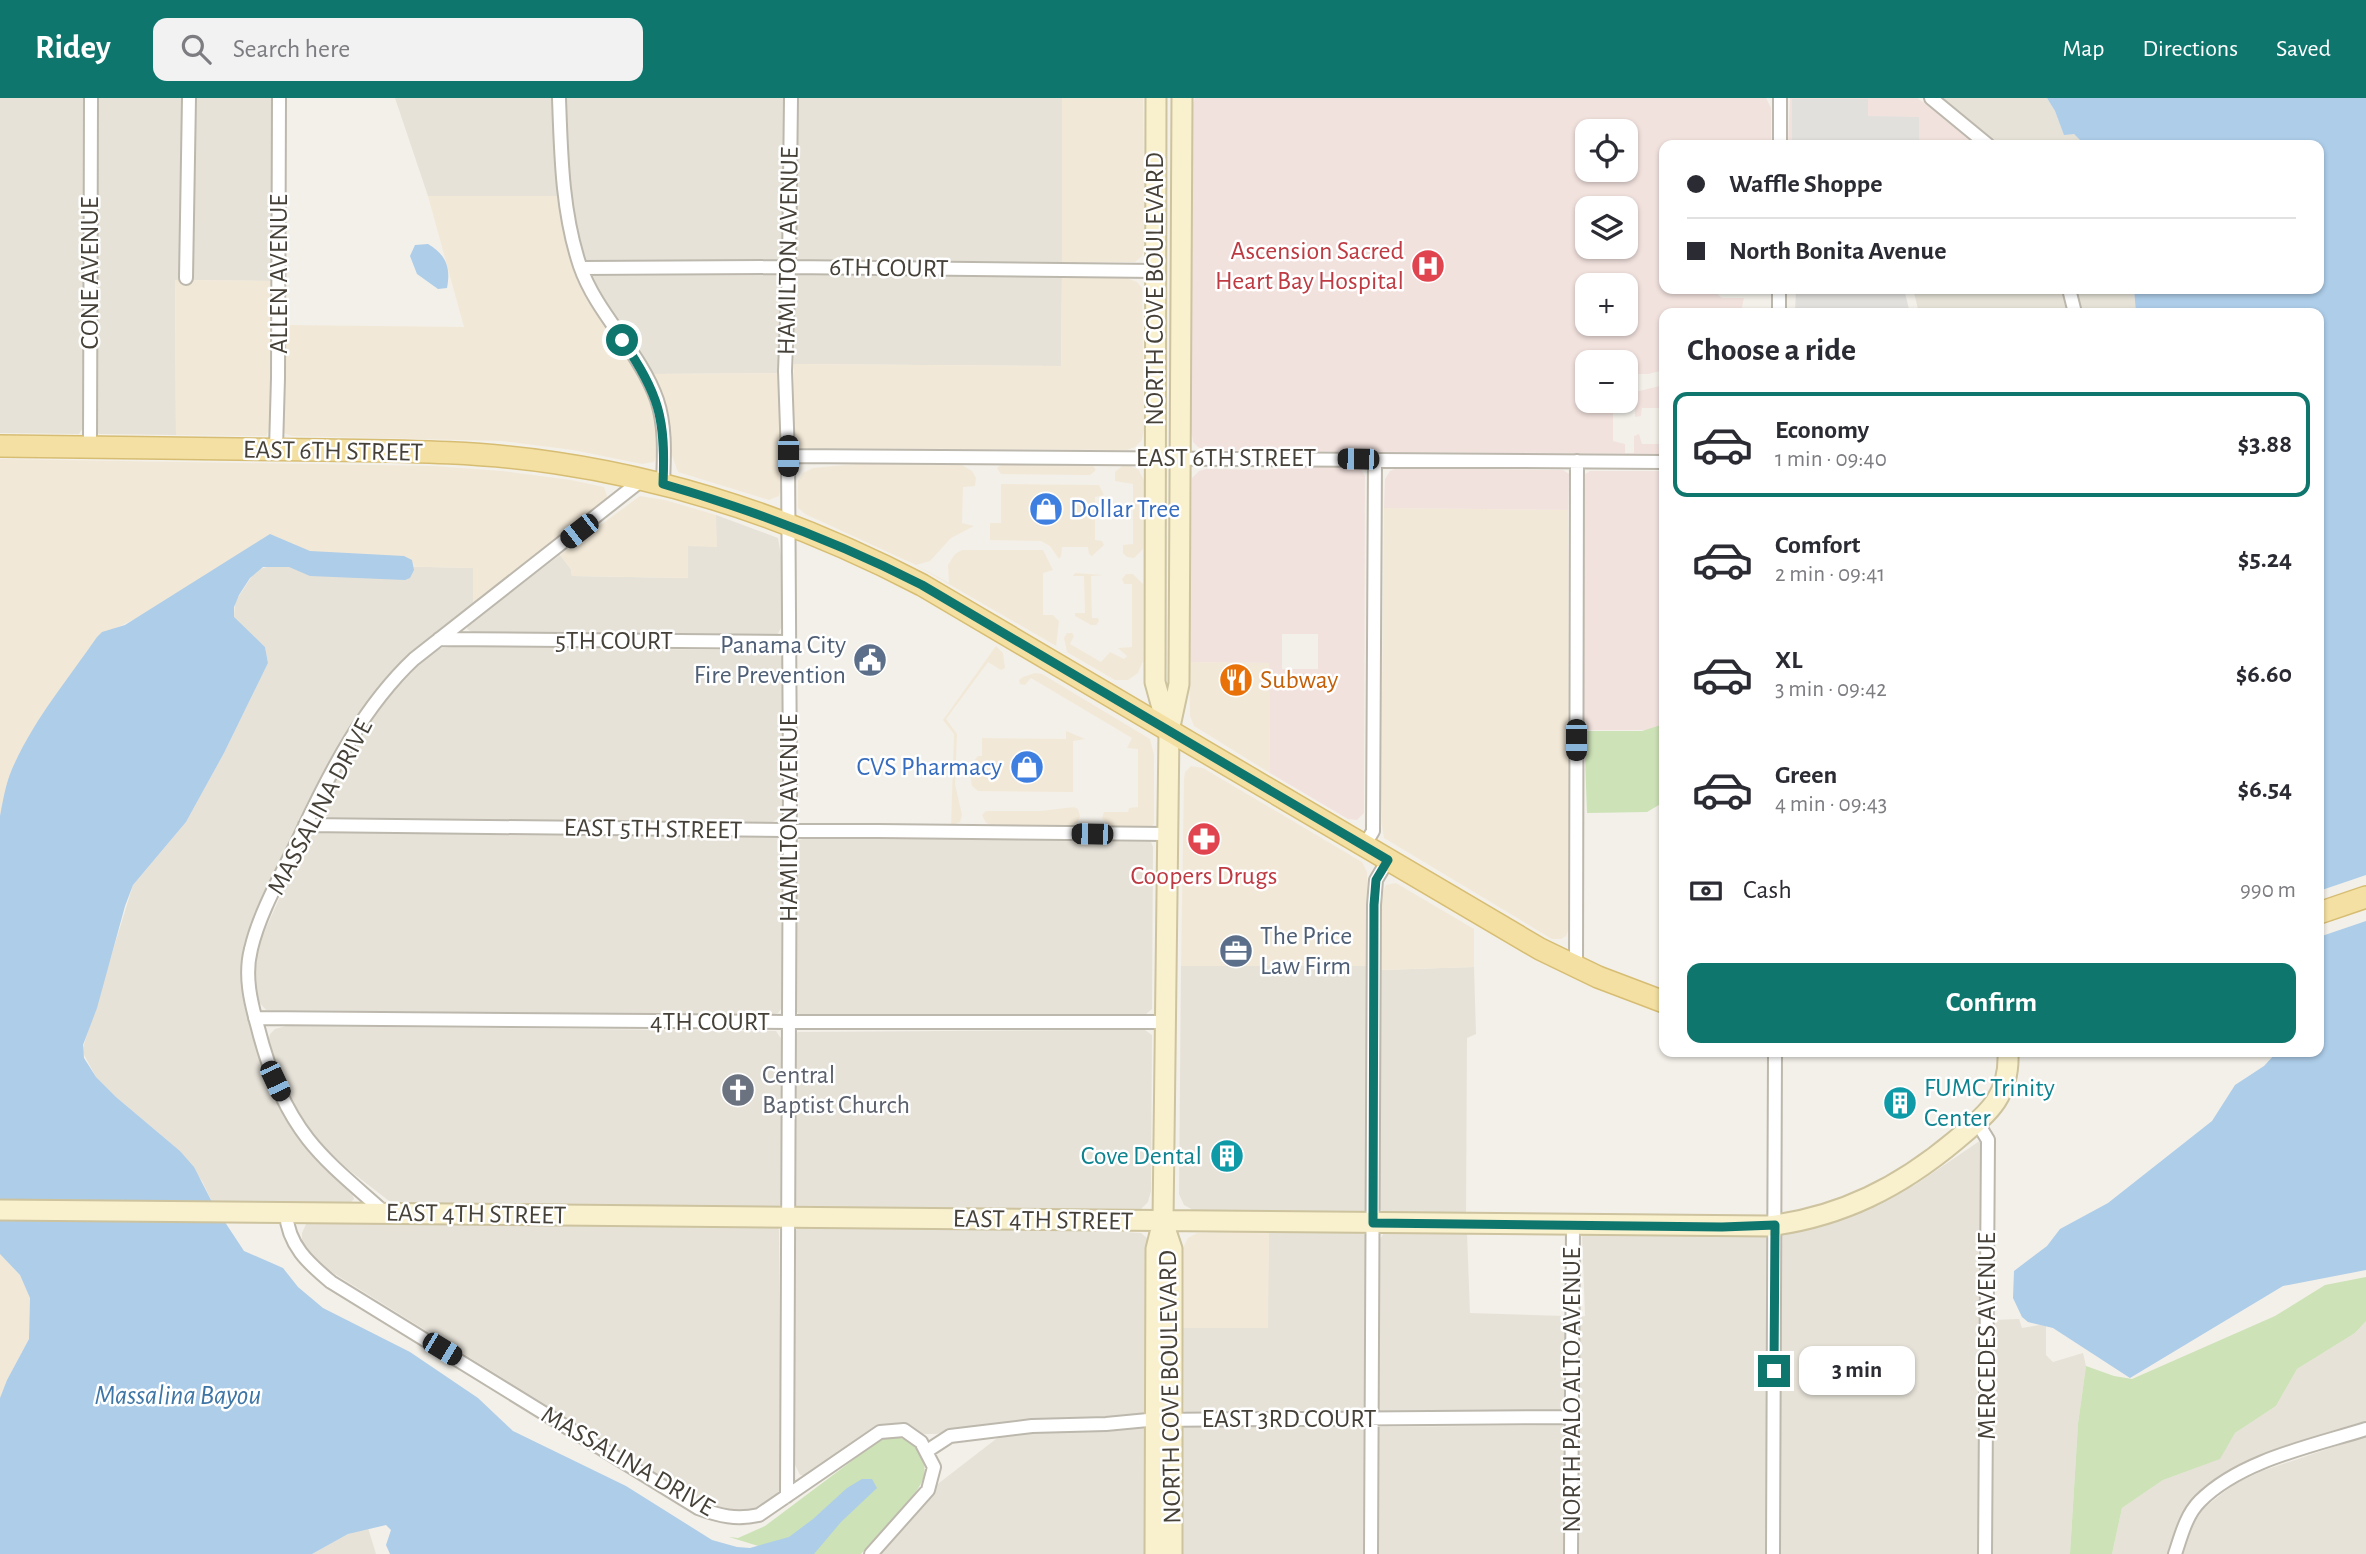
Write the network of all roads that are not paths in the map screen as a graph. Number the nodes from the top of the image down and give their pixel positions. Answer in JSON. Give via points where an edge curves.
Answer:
{"nodes":[{"id":1,"x":91,"y":98,"type":"edge"},
{"id":2,"x":189,"y":98,"type":"edge"},
{"id":3,"x":279,"y":98,"type":"edge"},
{"id":4,"x":559,"y":98,"type":"edge"},
{"id":5,"x":791,"y":98,"type":"edge"},
{"id":6,"x":1156,"y":98,"type":"edge"},
{"id":7,"x":1182,"y":98,"type":"edge"},
{"id":8,"x":1780,"y":98,"type":"edge"},
{"id":9,"x":1931,"y":98,"type":"edge"},
{"id":10,"x":1780,"y":140,"type":"edge"},
{"id":11,"x":1982,"y":140,"type":"edge"},
{"id":12,"x":789,"y":267,"type":"junction"},
{"id":13,"x":581,"y":268,"type":"junction"},
{"id":14,"x":1155,"y":271,"type":"junction"},
{"id":15,"x":186,"y":278,"type":"dead end"},
{"id":16,"x":0,"y":446,"type":"edge"},
{"id":17,"x":90,"y":447,"type":"junction"},
{"id":18,"x":276,"y":449,"type":"junction"},
{"id":19,"x":788,"y":456,"type":"junction"},
{"id":20,"x":1155,"y":457,"type":"junction"},
{"id":21,"x":1180,"y":457,"type":"junction"},
{"id":22,"x":1375,"y":459,"type":"junction"},
{"id":23,"x":1577,"y":461,"type":"junction"},
{"id":24,"x":1659,"y":462,"type":"edge"},
{"id":25,"x":653,"y":482,"type":"junction"},
{"id":26,"x":788,"y":523,"type":"junction"},
{"id":27,"x":439,"y":639,"type":"junction"},
{"id":28,"x":789,"y":642,"type":"junction"},
{"id":29,"x":1169,"y":731,"type":"junction"},
{"id":30,"x":305,"y":825,"type":"junction"},
{"id":31,"x":789,"y":830,"type":"junction"},
{"id":32,"x":1168,"y":834,"type":"junction"},
{"id":33,"x":1364,"y":846,"type":"junction"},
{"id":34,"x":1388,"y":860,"type":"junction"},
{"id":35,"x":2366,"y":897,"type":"edge"},
{"id":36,"x":2324,"y":912,"type":"edge"},
{"id":37,"x":1576,"y":968,"type":"junction"},
{"id":38,"x":1659,"y":1000,"type":"edge"},
{"id":39,"x":255,"y":1018,"type":"junction"},
{"id":40,"x":788,"y":1022,"type":"junction"},
{"id":41,"x":1166,"y":1022,"type":"junction"},
{"id":42,"x":1775,"y":1057,"type":"edge"},
{"id":43,"x":2008,"y":1057,"type":"edge"},
{"id":44,"x":1977,"y":1122,"type":"junction"},
{"id":45,"x":0,"y":1210,"type":"edge"},
{"id":46,"x":286,"y":1213,"type":"junction"},
{"id":47,"x":385,"y":1213,"type":"junction"},
{"id":48,"x":787,"y":1217,"type":"junction"},
{"id":49,"x":1163,"y":1221,"type":"junction"},
{"id":50,"x":1373,"y":1223,"type":"junction"},
{"id":51,"x":1775,"y":1225,"type":"junction"},
{"id":52,"x":1573,"y":1226,"type":"junction"},
{"id":53,"x":1572,"y":1418,"type":"junction"},
{"id":54,"x":1371,"y":1419,"type":"junction"},
{"id":55,"x":1164,"y":1420,"type":"junction"},
{"id":56,"x":2366,"y":1429,"type":"edge"},
{"id":57,"x":927,"y":1451,"type":"junction"},
{"id":58,"x":788,"y":1496,"type":"junction"},
{"id":59,"x":871,"y":1554,"type":"edge"},
{"id":60,"x":1155,"y":1554,"type":"edge"},
{"id":61,"x":1172,"y":1554,"type":"edge"},
{"id":62,"x":1371,"y":1554,"type":"edge"},
{"id":63,"x":1571,"y":1554,"type":"edge"},
{"id":64,"x":1773,"y":1554,"type":"edge"},
{"id":65,"x":1985,"y":1554,"type":"edge"},
{"id":66,"x":2175,"y":1554,"type":"edge"}],
"edges":[{"from":1,"to":17,"type":"street","name":"CONE AVENUE"},
{"from":2,"to":15,"type":"street"},
{"from":3,"to":18,"type":"street","name":"ALLEN AVENUE"},
{"from":4,"to":13,"type":"street","via":[[562,186]]},
{"from":5,"to":12,"type":"street","name":"HAMILTON AVENUE"},
{"from":6,"to":14,"type":"street","name":"NORTH COVE BOULEVARD"},
{"from":7,"to":21,"type":"street","name":"NORTH COVE BOULEVARD"},
{"from":8,"to":10,"type":"street"},
{"from":9,"to":11,"type":"street"},
{"from":12,"to":13,"type":"street","name":"6TH COURT"},
{"from":12,"to":14,"type":"street","name":"6TH COURT"},
{"from":12,"to":19,"type":"street","name":"HAMILTON AVENUE"},
{"from":13,"to":25,"type":"street","via":[[657,399],[664,435]]},
{"from":14,"to":20,"type":"street","name":"NORTH COVE BOULEVARD"},
{"from":16,"to":17,"type":"main road","name":"EAST 6TH STREET"},
{"from":17,"to":18,"type":"main road","name":"EAST 6TH STREET"},
{"from":18,"to":25,"type":"main road","name":"EAST 6TH STREET","via":[[501,456]]},
{"from":19,"to":20,"type":"street","name":"EAST 6TH STREET"},
{"from":19,"to":26,"type":"street","name":"HAMILTON AVENUE"},
{"from":20,"to":21,"type":"street","name":"EAST 6TH STREET"},
{"from":20,"to":29,"type":"street","name":"NORTH COVE BOULEVARD","via":[[1155,682]]},
{"from":21,"to":22,"type":"street","name":"EAST 6TH STREET"},
{"from":21,"to":29,"type":"street","name":"NORTH COVE BOULEVARD","via":[[1179,684]]},
{"from":22,"to":23,"type":"street","name":"EAST 6TH STREET"},
{"from":22,"to":33,"type":"street","via":[[1373,831]]},
{"from":23,"to":24,"type":"street","name":"EAST 6TH STREET"},
{"from":23,"to":37,"type":"street"},
{"from":25,"to":26,"type":"main road","name":"EAST 6TH STREET"},
{"from":25,"to":27,"type":"street","name":"MASSALINA DRIVE"},
{"from":26,"to":28,"type":"street","name":"HAMILTON AVENUE"},
{"from":26,"to":29,"type":"main road","name":"EAST 6TH STREET","via":[[922,585]]},
{"from":27,"to":28,"type":"street","name":"5TH COURT"},
{"from":27,"to":30,"type":"street","name":"MASSALINA DRIVE","via":[[400,673],[364,719]]},
{"from":28,"to":31,"type":"street","name":"HAMILTON AVENUE"},
{"from":29,"to":32,"type":"street","name":"NORTH COVE BOULEVARD"},
{"from":29,"to":33,"type":"main road","name":"EAST 6TH STREET"},
{"from":30,"to":31,"type":"street","name":"EAST 5TH STREET"},
{"from":30,"to":39,"type":"street","name":"MASSALINA DRIVE","via":[[251,950],[249,983]]},
{"from":31,"to":32,"type":"street","name":"EAST 5TH STREET"},
{"from":31,"to":40,"type":"street","name":"HAMILTON AVENUE"},
{"from":32,"to":41,"type":"street","name":"NORTH COVE BOULEVARD"},
{"from":33,"to":34,"type":"main road","name":"EAST 6TH STREET"},
{"from":34,"to":37,"type":"main road","name":"EAST 6TH STREET"},
{"from":34,"to":50,"type":"street","via":[[1376,880],[1374,897]]},
{"from":35,"to":36,"type":"main road"},
{"from":37,"to":38,"type":"main road","name":"EAST 6TH STREET"},
{"from":39,"to":40,"type":"street","name":"4TH COURT"},
{"from":39,"to":47,"type":"street","name":"MASSALINA DRIVE","via":[[275,1081],[302,1131]]},
{"from":40,"to":41,"type":"street","name":"4TH COURT"},
{"from":40,"to":48,"type":"street","name":"HAMILTON AVENUE"},
{"from":41,"to":49,"type":"street","name":"NORTH COVE BOULEVARD"},
{"from":42,"to":51,"type":"street"},
{"from":43,"to":44,"type":"street","name":"EAST 4TH STREET","via":[[2003,1091]]},
{"from":44,"to":51,"type":"street","name":"EAST 4TH STREET","via":[[1920,1169],[1878,1195],[1830,1214]]},
{"from":44,"to":65,"type":"street","name":"MERCEDES AVENUE","via":[[1988,1140]]},
{"from":45,"to":46,"type":"street","name":"EAST 4TH STREET"},
{"from":46,"to":47,"type":"street","name":"EAST 4TH STREET"},
{"from":46,"to":58,"type":"street","name":"MASSALINA DRIVE","via":[[298,1250],[331,1282],[698,1508],[741,1519],[759,1515]]},
{"from":47,"to":48,"type":"street","name":"EAST 4TH STREET"},
{"from":48,"to":49,"type":"street","name":"EAST 4TH STREET"},
{"from":48,"to":58,"type":"street","name":"HAMILTON AVENUE"},
{"from":49,"to":50,"type":"street","name":"EAST 4TH STREET"},
{"from":49,"to":55,"type":"street","name":"NORTH COVE BOULEVARD","via":[[1156,1249]]},
{"from":50,"to":52,"type":"street","name":"EAST 4TH STREET"},
{"from":50,"to":54,"type":"street"},
{"from":51,"to":52,"type":"street","name":"EAST 4TH STREET"},
{"from":51,"to":64,"type":"street"},
{"from":52,"to":53,"type":"street","name":"NORTH PALO ALTO AVENUE"},
{"from":53,"to":54,"type":"street","name":"EAST 3RD COURT"},
{"from":53,"to":63,"type":"street","name":"NORTH PALO ALTO AVENUE"},
{"from":54,"to":55,"type":"street","name":"EAST 3RD COURT"},
{"from":54,"to":62,"type":"street"},
{"from":55,"to":57,"type":"street","name":"EAST 3RD COURT","via":[[1032,1426],[950,1436]]},
{"from":55,"to":60,"type":"street","name":"NORTH COVE BOULEVARD"},
{"from":55,"to":61,"type":"street","name":"NORTH COVE BOULEVARD"},
{"from":56,"to":66,"type":"street","via":[[2231,1477],[2199,1502],[2184,1526]]},
{"from":57,"to":58,"type":"street","name":"MASSALINA DRIVE","via":[[904,1430],[880,1432]]},
{"from":57,"to":59,"type":"street","via":[[934,1467],[928,1490]]}]}
